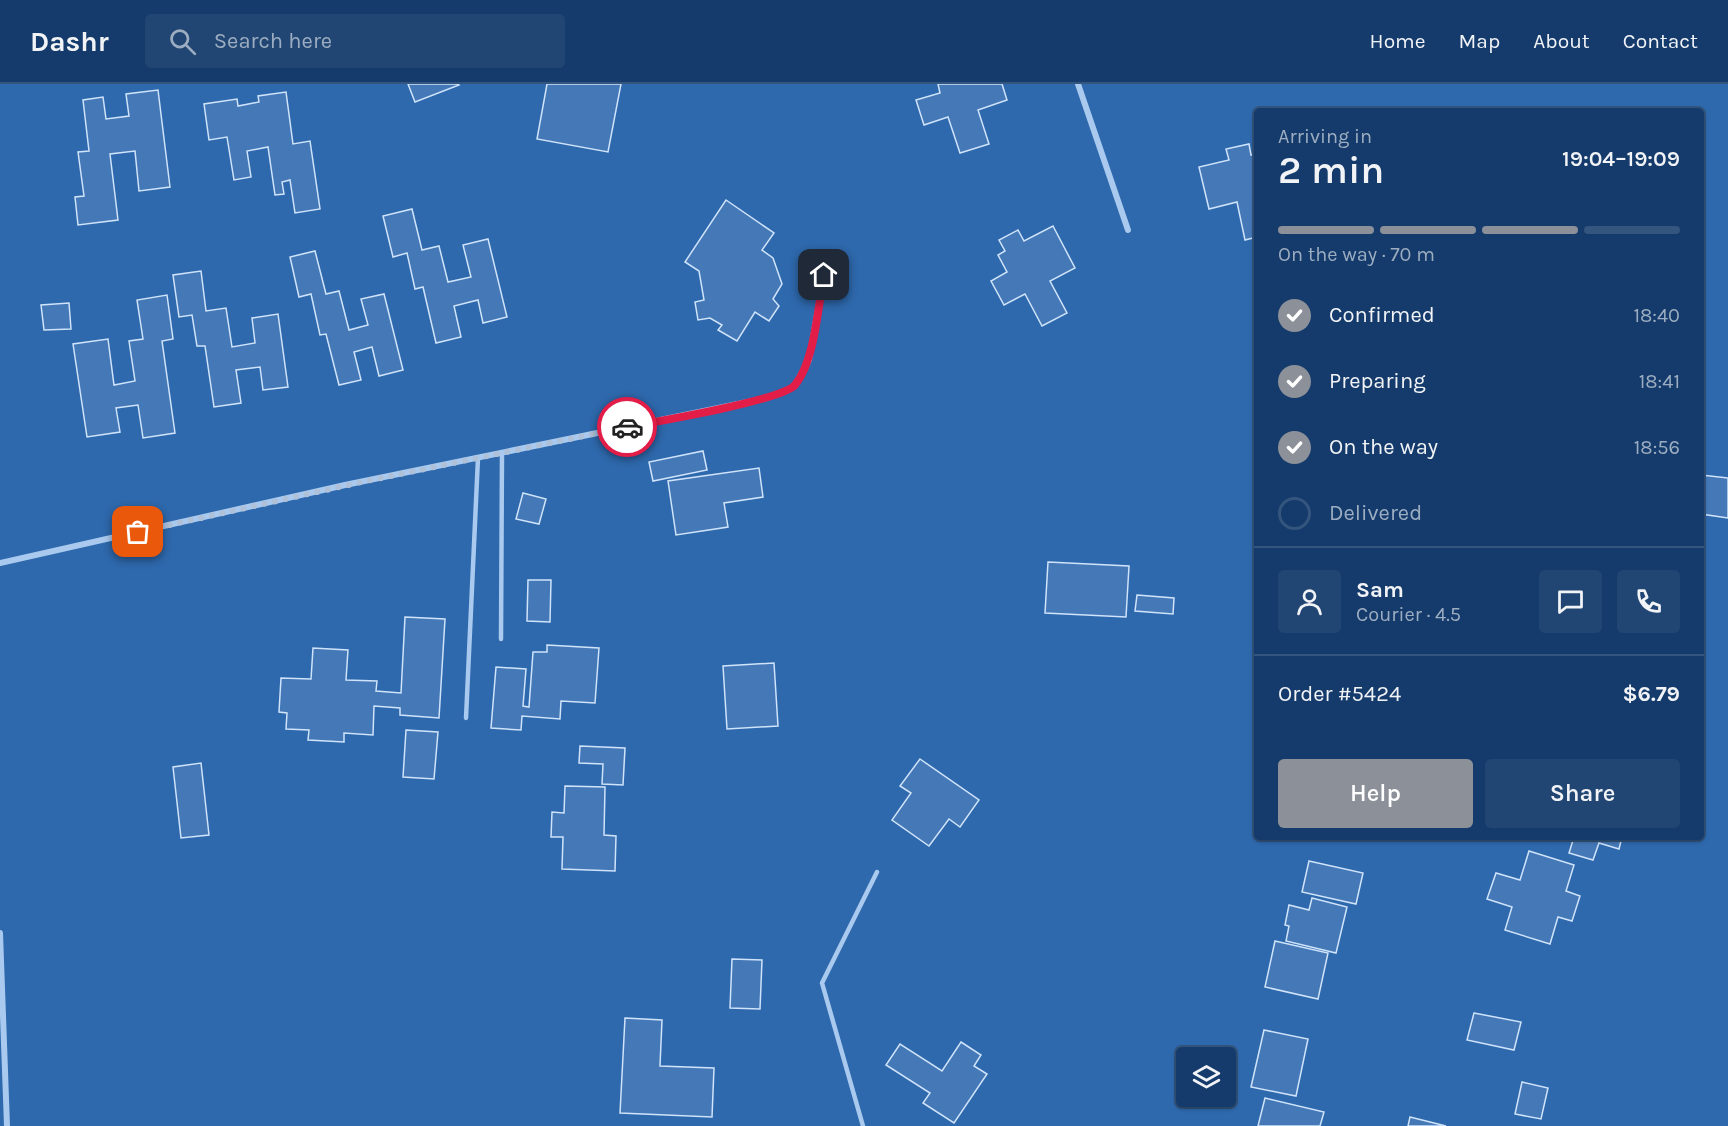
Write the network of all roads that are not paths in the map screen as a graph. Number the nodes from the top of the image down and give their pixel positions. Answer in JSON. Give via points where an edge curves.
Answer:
{"nodes":[{"id":1,"x":1078,"y":84,"type":"edge"},
{"id":2,"x":1128,"y":230,"type":"dead end"},
{"id":3,"x":824,"y":275,"type":"dead end"},
{"id":4,"x":502,"y":453,"type":"junction"},
{"id":5,"x":478,"y":458,"type":"junction"},
{"id":6,"x":0,"y":563,"type":"edge"},
{"id":7,"x":501,"y":639,"type":"dead end"},
{"id":8,"x":466,"y":718,"type":"dead end"},
{"id":9,"x":877,"y":872,"type":"dead end"},
{"id":10,"x":0,"y":933,"type":"edge"},
{"id":11,"x":0,"y":946,"type":"edge"},
{"id":12,"x":7,"y":1126,"type":"edge"},
{"id":13,"x":863,"y":1126,"type":"edge"}],
"edges":[{"from":1,"to":2,"type":"street"},
{"from":3,"to":4,"type":"street","via":[[809,360],[794,387],[767,398]]},
{"from":4,"to":5,"type":"street"},
{"from":4,"to":7,"type":"lane"},
{"from":5,"to":6,"type":"street"},
{"from":5,"to":8,"type":"lane"},
{"from":9,"to":13,"type":"lane","via":[[822,983]]},
{"from":10,"to":11,"type":"street"},
{"from":11,"to":12,"type":"street"}]}
